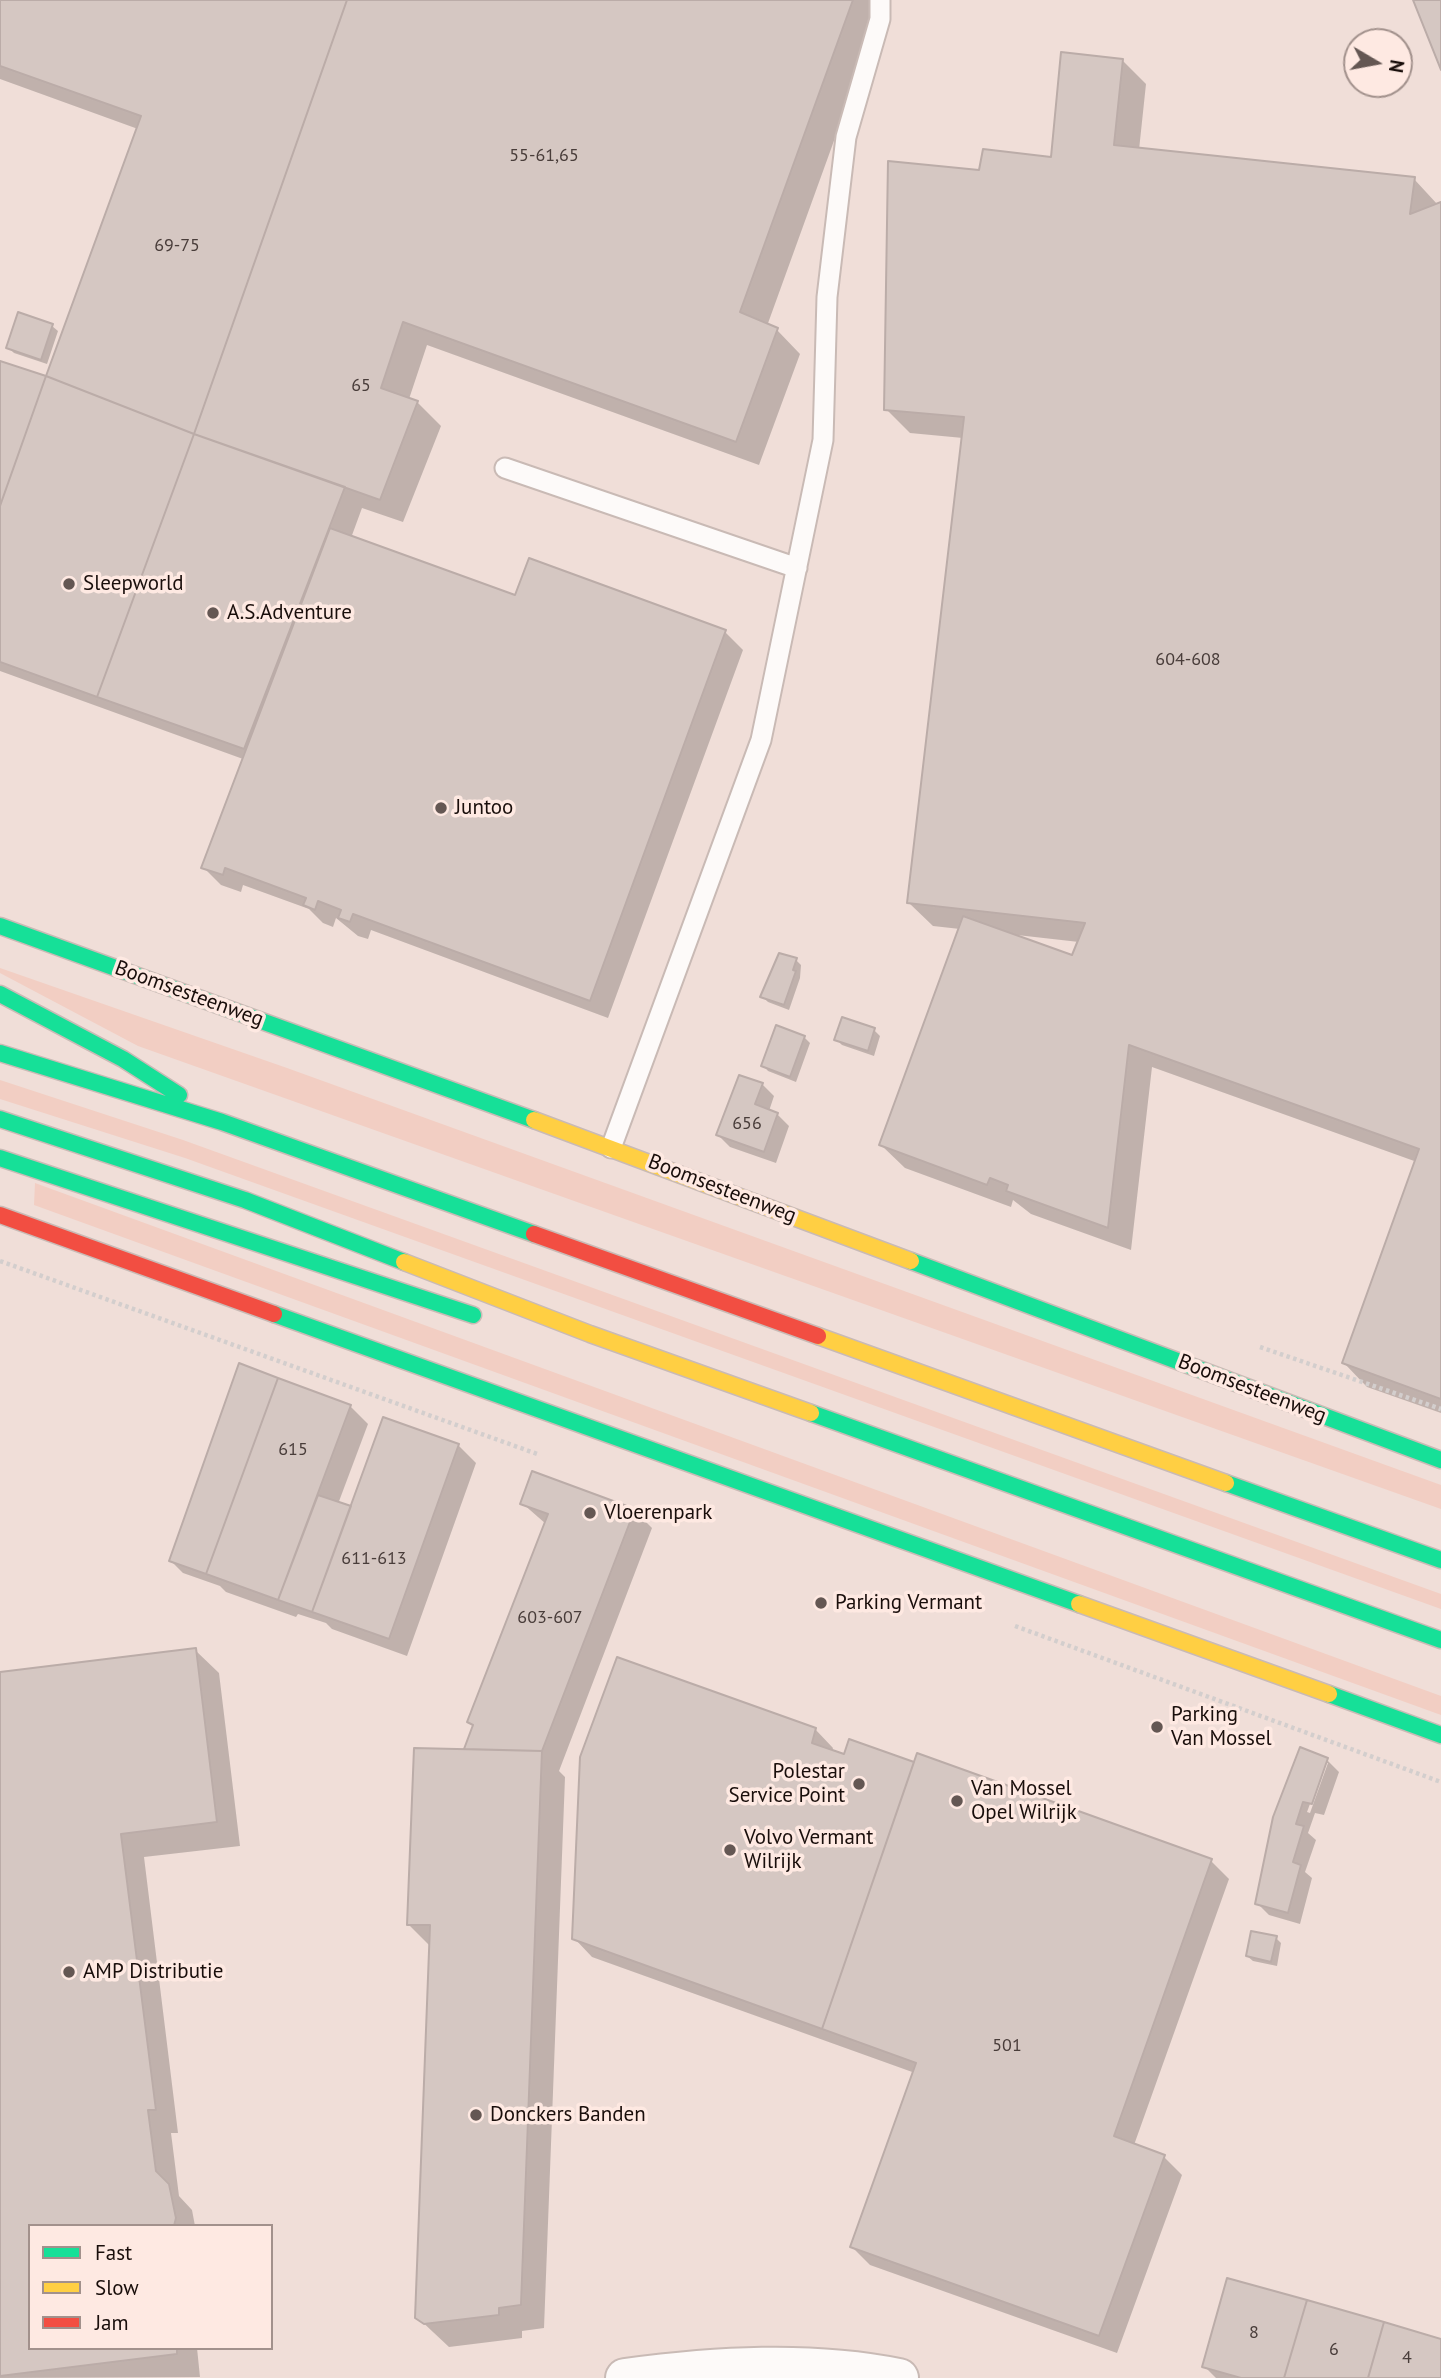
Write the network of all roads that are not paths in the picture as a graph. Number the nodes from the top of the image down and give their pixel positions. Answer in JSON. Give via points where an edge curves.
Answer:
{"nodes":[{"id":1,"x":880,"y":0,"type":"edge"},
{"id":2,"x":505,"y":468,"type":"dead end"},
{"id":3,"x":797,"y":568,"type":"junction"},
{"id":4,"x":0,"y":926,"type":"edge"},
{"id":5,"x":0,"y":994,"type":"edge"},
{"id":6,"x":0,"y":1053,"type":"edge"},
{"id":7,"x":0,"y":1119,"type":"edge"},
{"id":8,"x":222,"y":1122,"type":"junction"},
{"id":9,"x":611,"y":1148,"type":"junction"},
{"id":10,"x":0,"y":1158,"type":"edge"},
{"id":11,"x":0,"y":1215,"type":"edge"},
{"id":12,"x":590,"y":1334,"type":"junction"},
{"id":13,"x":1441,"y":1461,"type":"edge"},
{"id":14,"x":1441,"y":1560,"type":"edge"},
{"id":15,"x":1441,"y":1640,"type":"edge"},
{"id":16,"x":1441,"y":1735,"type":"edge"},
{"id":17,"x":625,"y":2378,"type":"edge"},
{"id":18,"x":899,"y":2378,"type":"edge"}],
"edges":[{"from":1,"to":3,"type":"lane","via":[[880,19],[846,137],[827,297],[823,440]]},
{"from":2,"to":3,"type":"lane"},
{"from":3,"to":9,"type":"lane","via":[[761,740]]},
{"from":4,"to":9,"type":"main road","name":"Boomsesteenweg"},
{"from":5,"to":8,"type":"main road","via":[[123,1059]]},
{"from":6,"to":8,"type":"main road"},
{"from":7,"to":12,"type":"main road","via":[[245,1200]]},
{"from":8,"to":14,"type":"main road"},
{"from":9,"to":13,"type":"main road","name":"Boomsesteenweg"},
{"from":10,"to":12,"type":"main road","via":[[501,1320]]},
{"from":11,"to":16,"type":"main road"},
{"from":12,"to":15,"type":"main road"},
{"from":17,"to":18,"type":"street","via":[[705,2368],[860,2370]]}]}
